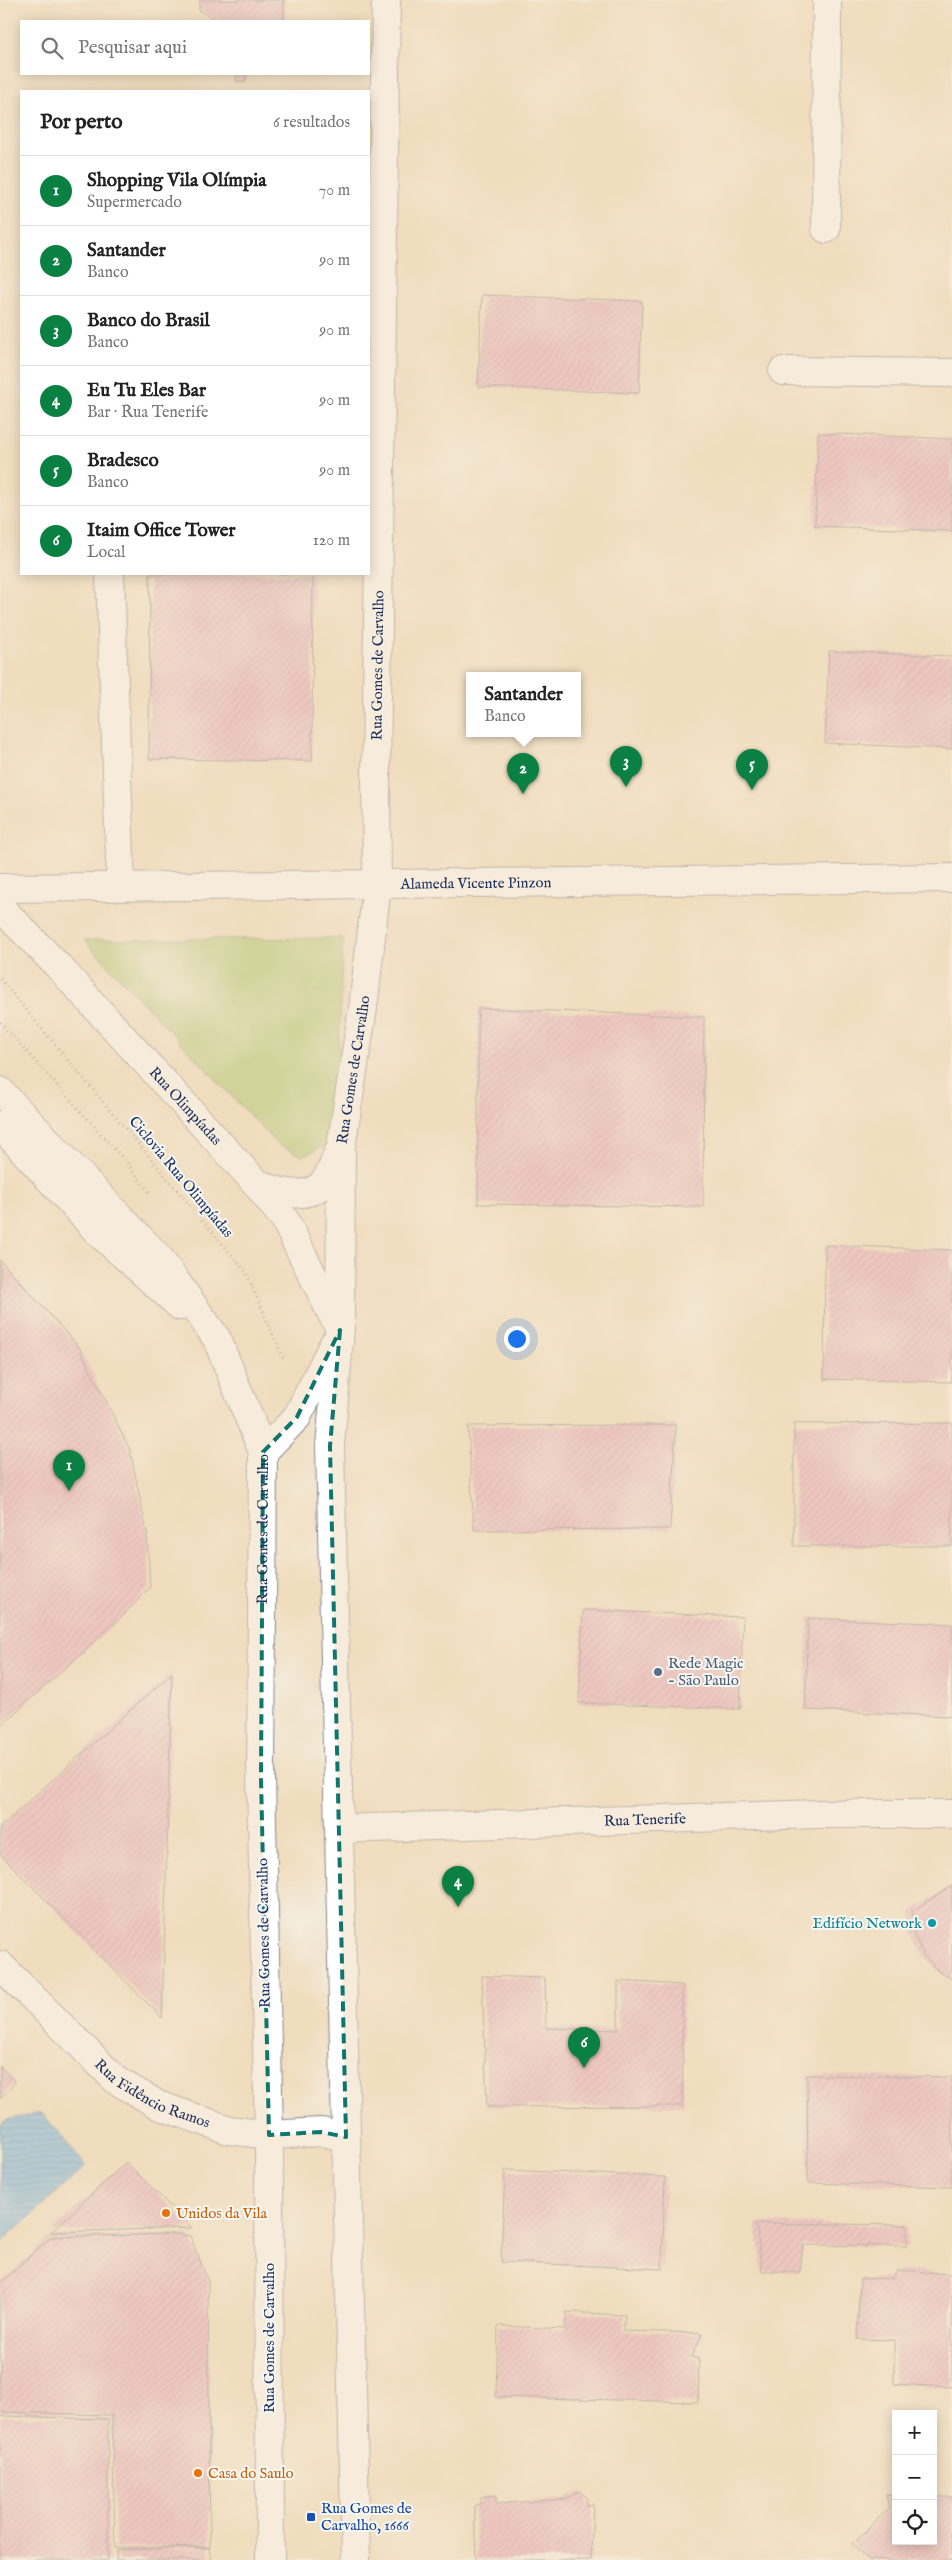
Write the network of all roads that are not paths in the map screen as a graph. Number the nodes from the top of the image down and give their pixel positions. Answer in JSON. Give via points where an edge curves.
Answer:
{"nodes":[{"id":1,"x":386,"y":0,"type":"edge"},
{"id":2,"x":827,"y":0,"type":"edge"},
{"id":3,"x":826,"y":229,"type":"dead end"},
{"id":4,"x":783,"y":371,"type":"dead end"},
{"id":5,"x":952,"y":373,"type":"edge"},
{"id":6,"x":374,"y":504,"type":"edge"},
{"id":7,"x":110,"y":575,"type":"edge"},
{"id":8,"x":952,"y":878,"type":"edge"},
{"id":9,"x":377,"y":884,"type":"junction"},
{"id":10,"x":121,"y":887,"type":"junction"},
{"id":11,"x":0,"y":888,"type":"edge"},
{"id":12,"x":0,"y":906,"type":"edge"},
{"id":13,"x":0,"y":1091,"type":"edge"},
{"id":14,"x":0,"y":1125,"type":"edge"},
{"id":15,"x":341,"y":1147,"type":"junction"},
{"id":16,"x":255,"y":1182,"type":"junction"},
{"id":17,"x":340,"y":1330,"type":"junction"},
{"id":18,"x":217,"y":1339,"type":"junction"},
{"id":19,"x":263,"y":1452,"type":"junction"},
{"id":20,"x":952,"y":1814,"type":"edge"},
{"id":21,"x":339,"y":1829,"type":"junction"},
{"id":22,"x":0,"y":1965,"type":"edge"},
{"id":23,"x":269,"y":2134,"type":"junction"},
{"id":24,"x":346,"y":2137,"type":"junction"},
{"id":25,"x":270,"y":2560,"type":"edge"},
{"id":26,"x":356,"y":2560,"type":"edge"}],
"edges":[{"from":1,"to":6,"type":"street","name":"Rua Gomes de Carvalho"},
{"from":2,"to":3,"type":"street"},
{"from":4,"to":5,"type":"street"},
{"from":6,"to":9,"type":"street","name":"Rua Gomes de Carvalho"},
{"from":7,"to":10,"type":"street"},
{"from":8,"to":9,"type":"street","name":"Alameda Vicente Pinzon"},
{"from":9,"to":10,"type":"street","name":"Alameda Vicente Pinzon"},
{"from":9,"to":15,"type":"street","name":"Rua Gomes de Carvalho","via":[[363,1008]]},
{"from":10,"to":11,"type":"street","name":"Alameda Vicente Pinzon"},
{"from":12,"to":16,"type":"street","name":"Rua Olimpíadas","via":[[59,966]]},
{"from":13,"to":18,"type":"street","via":[[160,1259]]},
{"from":14,"to":18,"type":"street","via":[[98,1232]]},
{"from":15,"to":16,"type":"street","via":[[320,1187],[303,1193],[284,1193]]},
{"from":15,"to":17,"type":"street","name":"Rua Gomes de Carvalho"},
{"from":16,"to":17,"type":"street","name":"Rua Olimpíadas","via":[[285,1220]]},
{"from":17,"to":19,"type":"street","name":"Rua Gomes de Carvalho","via":[[297,1417]]},
{"from":17,"to":21,"type":"street","name":"Rua Gomes de Carvalho","via":[[330,1446]]},
{"from":18,"to":19,"type":"street"},
{"from":19,"to":23,"type":"street","name":"Rua Gomes de Carvalho","via":[[261,1778]]},
{"from":20,"to":21,"type":"street","name":"Rua Tenerife","via":[[820,1814]]},
{"from":21,"to":24,"type":"street","name":"Rua Gomes de Carvalho"},
{"from":22,"to":23,"type":"street","name":"Rua Fidêncio Ramos","via":[[116,2080],[158,2105],[230,2130]]},
{"from":23,"to":24,"type":"street","name":"Rua Fidêncio Ramos","via":[[321,2132]]},
{"from":23,"to":25,"type":"street","name":"Rua Gomes de Carvalho"},
{"from":24,"to":26,"type":"street","name":"Rua Gomes de Carvalho"}]}
